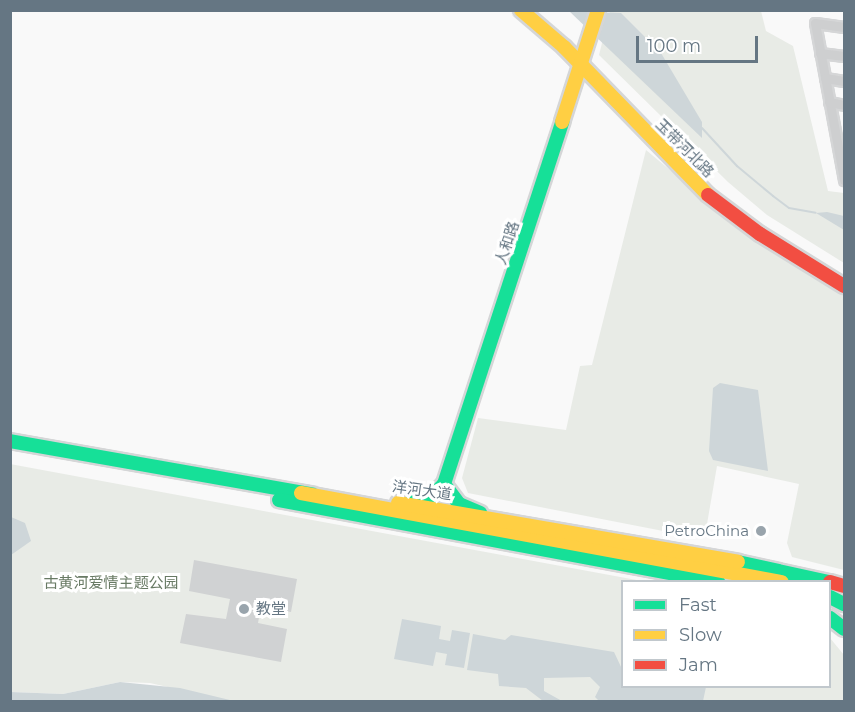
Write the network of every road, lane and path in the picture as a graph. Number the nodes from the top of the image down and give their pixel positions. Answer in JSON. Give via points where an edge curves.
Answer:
{"nodes":[{"id":1,"x":521,"y":10,"type":"edge"},
{"id":2,"x":598,"y":10,"type":"edge"},
{"id":3,"x":844,"y":27,"type":"edge"},
{"id":4,"x":820,"y":53,"type":"junction"},
{"id":5,"x":844,"y":56,"type":"edge"},
{"id":6,"x":580,"y":64,"type":"junction"},
{"id":7,"x":825,"y":78,"type":"junction"},
{"id":8,"x":844,"y":81,"type":"edge"},
{"id":9,"x":829,"y":102,"type":"junction"},
{"id":10,"x":844,"y":105,"type":"edge"},
{"id":11,"x":833,"y":127,"type":"junction"},
{"id":12,"x":844,"y":129,"type":"edge"},
{"id":13,"x":841,"y":155,"type":"edge"},
{"id":14,"x":844,"y":180,"type":"edge"},
{"id":15,"x":844,"y":286,"type":"edge"},
{"id":16,"x":10,"y":441,"type":"edge"},
{"id":17,"x":10,"y":450,"type":"edge"},
{"id":18,"x":444,"y":484,"type":"junction"},
{"id":19,"x":405,"y":508,"type":"junction"},
{"id":20,"x":488,"y":516,"type":"junction"},
{"id":21,"x":707,"y":580,"type":"edge"},
{"id":22,"x":772,"y":580,"type":"edge"},
{"id":23,"x":819,"y":580,"type":"edge"},
{"id":24,"x":831,"y":619,"type":"edge"},
{"id":25,"x":844,"y":629,"type":"edge"}],
"edges":[{"from":1,"to":6,"type":"main road","name":"玉带河北路"},
{"from":2,"to":6,"type":"main road","name":"人和路"},
{"from":3,"to":4,"type":"street","via":[[815,23]]},
{"from":4,"to":5,"type":"street"},
{"from":4,"to":7,"type":"street"},
{"from":6,"to":15,"type":"main road","name":"玉带河北路","via":[[707,194],[760,234]]},
{"from":6,"to":18,"type":"main road","name":"人和路"},
{"from":7,"to":8,"type":"street"},
{"from":7,"to":9,"type":"street"},
{"from":9,"to":10,"type":"street"},
{"from":9,"to":11,"type":"street"},
{"from":11,"to":12,"type":"street"},
{"from":11,"to":13,"type":"street"},
{"from":13,"to":14,"type":"street"},
{"from":16,"to":19,"type":"main road"},
{"from":17,"to":21,"type":"main road"},
{"from":18,"to":19,"type":"main road","via":[[432,496]]},
{"from":18,"to":20,"type":"main road","via":[[459,504]]},
{"from":19,"to":20,"type":"main road","name":"洋河大道"},
{"from":19,"to":22,"type":"main road"},
{"from":20,"to":23,"type":"main road","name":"洋河大道"},
{"from":24,"to":25,"type":"main road"}]}
